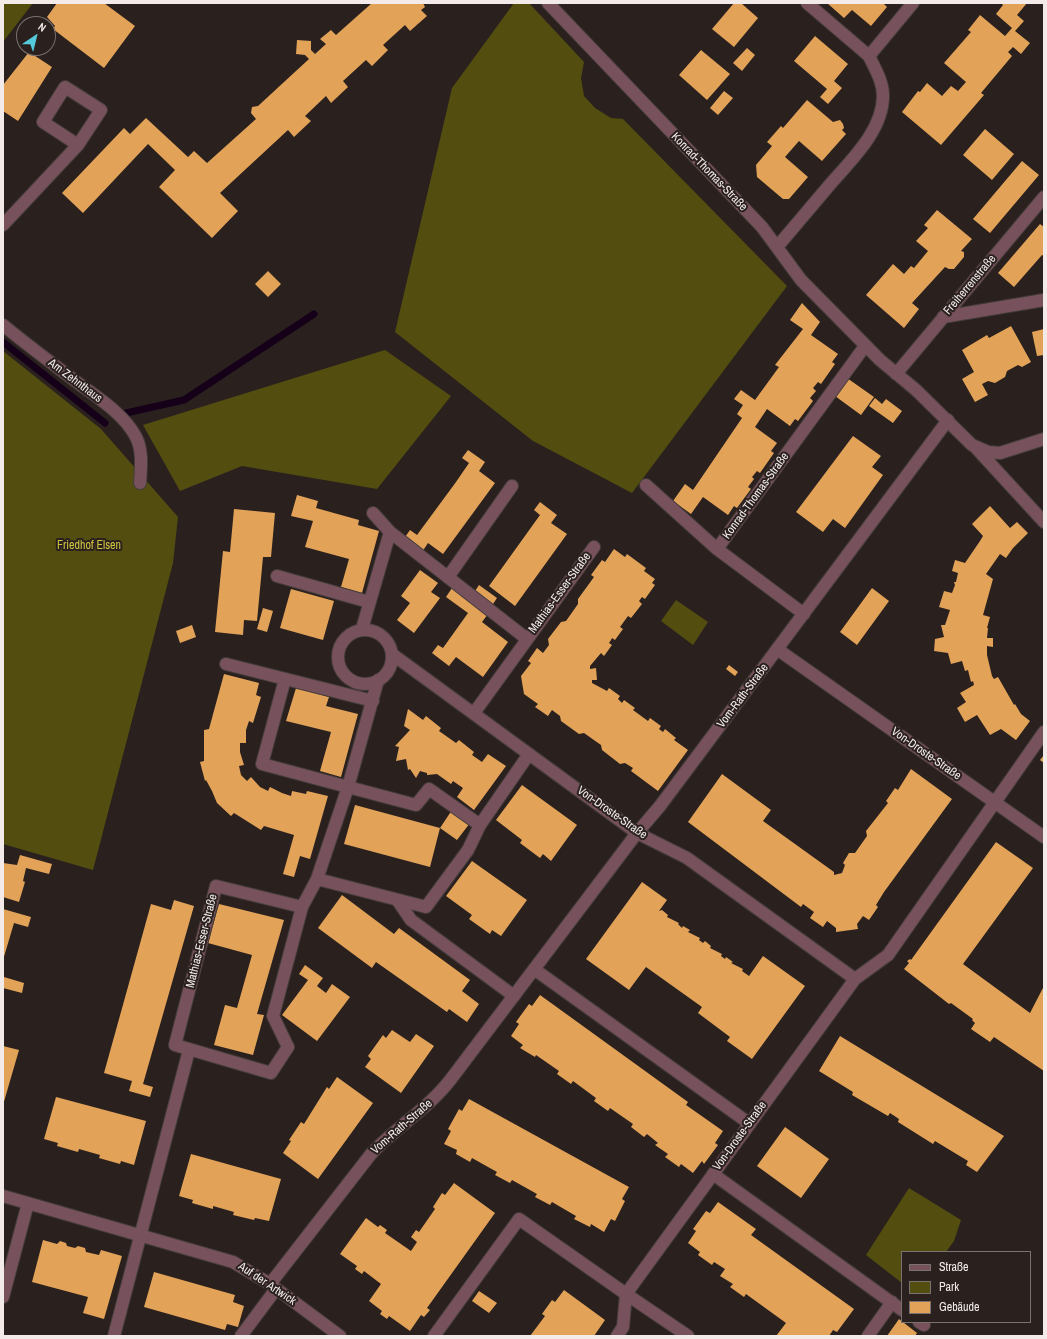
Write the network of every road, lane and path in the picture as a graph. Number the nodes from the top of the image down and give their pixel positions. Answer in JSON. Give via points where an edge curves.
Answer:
{"nodes":[{"id":1,"x":548,"y":3,"type":"edge"},
{"id":2,"x":807,"y":3,"type":"edge"},
{"id":3,"x":913,"y":3,"type":"edge"},
{"id":4,"x":869,"y":56,"type":"junction"},
{"id":5,"x":78,"y":145,"type":"junction"},
{"id":6,"x":1044,"y":197,"type":"edge"},
{"id":7,"x":3,"y":225,"type":"edge"},
{"id":8,"x":777,"y":247,"type":"junction"},
{"id":9,"x":1044,"y":300,"type":"edge"},
{"id":10,"x":943,"y":317,"type":"junction"},
{"id":11,"x":3,"y":325,"type":"edge"},
{"id":12,"x":865,"y":346,"type":"junction"},
{"id":13,"x":896,"y":374,"type":"junction"},
{"id":14,"x":948,"y":420,"type":"junction"},
{"id":15,"x":1044,"y":439,"type":"edge"},
{"id":16,"x":972,"y":445,"type":"junction"},
{"id":17,"x":140,"y":483,"type":"dead end"},
{"id":18,"x":646,"y":485,"type":"dead end"},
{"id":19,"x":512,"y":486,"type":"dead end"},
{"id":20,"x":373,"y":513,"type":"dead end"},
{"id":21,"x":1044,"y":522,"type":"edge"},
{"id":22,"x":390,"y":532,"type":"junction"},
{"id":23,"x":594,"y":547,"type":"dead end"},
{"id":24,"x":717,"y":549,"type":"junction"},
{"id":25,"x":276,"y":576,"type":"dead end"},
{"id":26,"x":448,"y":577,"type":"junction"},
{"id":27,"x":369,"y":602,"type":"junction"},
{"id":28,"x":804,"y":614,"type":"junction"},
{"id":29,"x":362,"y":630,"type":"junction"},
{"id":30,"x":527,"y":639,"type":"junction"},
{"id":31,"x":777,"y":649,"type":"junction"},
{"id":32,"x":392,"y":654,"type":"junction"},
{"id":33,"x":226,"y":664,"type":"dead end"},
{"id":34,"x":285,"y":679,"type":"junction"},
{"id":35,"x":378,"y":680,"type":"junction"},
{"id":36,"x":373,"y":701,"type":"junction"},
{"id":37,"x":474,"y":713,"type":"junction"},
{"id":38,"x":1044,"y":732,"type":"edge"},
{"id":39,"x":530,"y":754,"type":"junction"},
{"id":40,"x":348,"y":787,"type":"junction"},
{"id":41,"x":996,"y":803,"type":"junction"},
{"id":42,"x":480,"y":825,"type":"junction"},
{"id":43,"x":637,"y":833,"type":"junction"},
{"id":44,"x":1044,"y":837,"type":"edge"},
{"id":45,"x":317,"y":879,"type":"junction"},
{"id":46,"x":398,"y":901,"type":"junction"},
{"id":47,"x":302,"y":907,"type":"junction"},
{"id":48,"x":534,"y":969,"type":"junction"},
{"id":49,"x":855,"y":980,"type":"junction"},
{"id":50,"x":514,"y":996,"type":"junction"},
{"id":51,"x":189,"y":1050,"type":"junction"},
{"id":52,"x":750,"y":1124,"type":"junction"},
{"id":53,"x":713,"y":1174,"type":"junction"},
{"id":54,"x":3,"y":1196,"type":"edge"},
{"id":55,"x":28,"y":1203,"type":"junction"},
{"id":56,"x":140,"y":1235,"type":"junction"},
{"id":57,"x":273,"y":1286,"type":"junction"},
{"id":58,"x":626,"y":1294,"type":"junction"},
{"id":59,"x":3,"y":1297,"type":"edge"},
{"id":60,"x":897,"y":1306,"type":"edge"},
{"id":61,"x":114,"y":1336,"type":"edge"},
{"id":62,"x":241,"y":1336,"type":"edge"},
{"id":63,"x":340,"y":1336,"type":"edge"},
{"id":64,"x":434,"y":1336,"type":"edge"},
{"id":65,"x":617,"y":1336,"type":"edge"},
{"id":66,"x":688,"y":1336,"type":"edge"},
{"id":67,"x":868,"y":1336,"type":"edge"}],
"edges":[{"from":1,"to":8,"type":"street","name":"Konrad-Thomas-Straße","via":[[762,227]]},
{"from":2,"to":4,"type":"street"},
{"from":3,"to":4,"type":"street"},
{"from":4,"to":8,"type":"street","via":[[880,78],[884,95],[876,124],[858,151]]},
{"from":5,"to":5,"type":"street","via":[[43,122],[65,87],[101,110]]},
{"from":5,"to":7,"type":"street"},
{"from":6,"to":10,"type":"street","name":"Freiherrenstraße"},
{"from":8,"to":12,"type":"street","name":"Konrad-Thomas-Straße","via":[[798,276]]},
{"from":9,"to":10,"type":"street"},
{"from":10,"to":13,"type":"street","name":"Freiherrenstraße"},
{"from":11,"to":17,"type":"street","name":"Am Zehnthaus","via":[[114,411],[129,427],[141,458]]},
{"from":12,"to":13,"type":"street","name":"Konrad-Thomas-Straße"},
{"from":12,"to":24,"type":"street","name":"Konrad-Thomas-Straße"},
{"from":13,"to":14,"type":"street","name":"Konrad-Thomas-Straße"},
{"from":14,"to":16,"type":"street","name":"Konrad-Thomas-Straße"},
{"from":14,"to":28,"type":"street","name":"Vom-Rath-Straße"},
{"from":15,"to":16,"type":"street","name":"Konrad-Thomas-Straße","via":[[1000,453],[988,452]]},
{"from":16,"to":21,"type":"street"},
{"from":18,"to":24,"type":"street","name":"Konrad-Thomas-Straße"},
{"from":19,"to":26,"type":"street"},
{"from":20,"to":22,"type":"street","name":"Mathias-Esser-Straße"},
{"from":22,"to":26,"type":"street","name":"Mathias-Esser-Straße"},
{"from":22,"to":27,"type":"street"},
{"from":23,"to":30,"type":"street","name":"Mathias-Esser-Straße"},
{"from":24,"to":28,"type":"street","name":"Konrad-Thomas-Straße"},
{"from":25,"to":27,"type":"street"},
{"from":26,"to":30,"type":"street","name":"Mathias-Esser-Straße"},
{"from":27,"to":29,"type":"street"},
{"from":28,"to":31,"type":"street","name":"Vom-Rath-Straße"},
{"from":29,"to":32,"type":"street","via":[[373,631],[382,636],[389,644]]},
{"from":29,"to":35,"type":"street","via":[[344,639],[339,649],[341,669],[348,678],[357,682],[368,684]]},
{"from":30,"to":37,"type":"street","name":"Mathias-Esser-Straße"},
{"from":31,"to":41,"type":"street","name":"Von-Droste-Straße"},
{"from":31,"to":43,"type":"street","name":"Vom-Rath-Straße"},
{"from":32,"to":35,"type":"street","name":"Mathias-Esser-Straße","via":[[391,665],[386,674]]},
{"from":32,"to":37,"type":"street","name":"Von-Droste-Straße"},
{"from":33,"to":34,"type":"street"},
{"from":34,"to":36,"type":"street"},
{"from":34,"to":40,"type":"street","via":[[262,764]]},
{"from":35,"to":36,"type":"street","name":"Mathias-Esser-Straße"},
{"from":36,"to":40,"type":"street","name":"Mathias-Esser-Straße"},
{"from":37,"to":39,"type":"street","name":"Von-Droste-Straße"},
{"from":38,"to":41,"type":"street","name":"Von-Droste-Straße"},
{"from":39,"to":42,"type":"street"},
{"from":39,"to":43,"type":"street","name":"Von-Droste-Straße"},
{"from":40,"to":42,"type":"street","via":[[416,804],[429,789]]},
{"from":40,"to":45,"type":"street","name":"Mathias-Esser-Straße"},
{"from":41,"to":44,"type":"street","name":"Von-Droste-Straße"},
{"from":41,"to":49,"type":"street","name":"Von-Droste-Straße","via":[[888,955]]},
{"from":42,"to":46,"type":"street","via":[[468,850],[426,908]]},
{"from":43,"to":48,"type":"street","name":"Vom-Rath-Straße"},
{"from":43,"to":49,"type":"street","name":"Von-Droste-Straße","via":[[687,858]]},
{"from":45,"to":46,"type":"street"},
{"from":45,"to":47,"type":"street","name":"Mathias-Esser-Straße"},
{"from":46,"to":50,"type":"street","via":[[411,920]]},
{"from":47,"to":51,"type":"street","name":"Mathias-Esser-Straße","via":[[273,1016],[288,1047],[270,1073]]},
{"from":47,"to":51,"type":"street","name":"Mathias-Esser-Straße","via":[[216,886],[175,1045]]},
{"from":48,"to":50,"type":"street","name":"Vom-Rath-Straße"},
{"from":48,"to":52,"type":"street"},
{"from":49,"to":52,"type":"street","name":"Von-Droste-Straße"},
{"from":50,"to":57,"type":"street","name":"Vom-Rath-Straße","via":[[439,1094],[371,1154]]},
{"from":51,"to":56,"type":"street"},
{"from":52,"to":53,"type":"street","name":"Von-Droste-Straße"},
{"from":53,"to":58,"type":"street","name":"Von-Droste-Straße"},
{"from":53,"to":60,"type":"street"},
{"from":54,"to":55,"type":"street","name":"Auf der Artwick"},
{"from":55,"to":56,"type":"street","name":"Auf der Artwick"},
{"from":55,"to":59,"type":"street"},
{"from":56,"to":57,"type":"street","name":"Auf der Artwick","via":[[225,1259]]},
{"from":56,"to":61,"type":"street"},
{"from":57,"to":62,"type":"street","name":"Vom-Rath-Straße"},
{"from":57,"to":63,"type":"street","name":"Auf der Artwick"},
{"from":58,"to":64,"type":"street","via":[[519,1218]]},
{"from":58,"to":65,"type":"street","via":[[623,1328]]},
{"from":58,"to":66,"type":"street"},
{"from":60,"to":67,"type":"street"}]}
